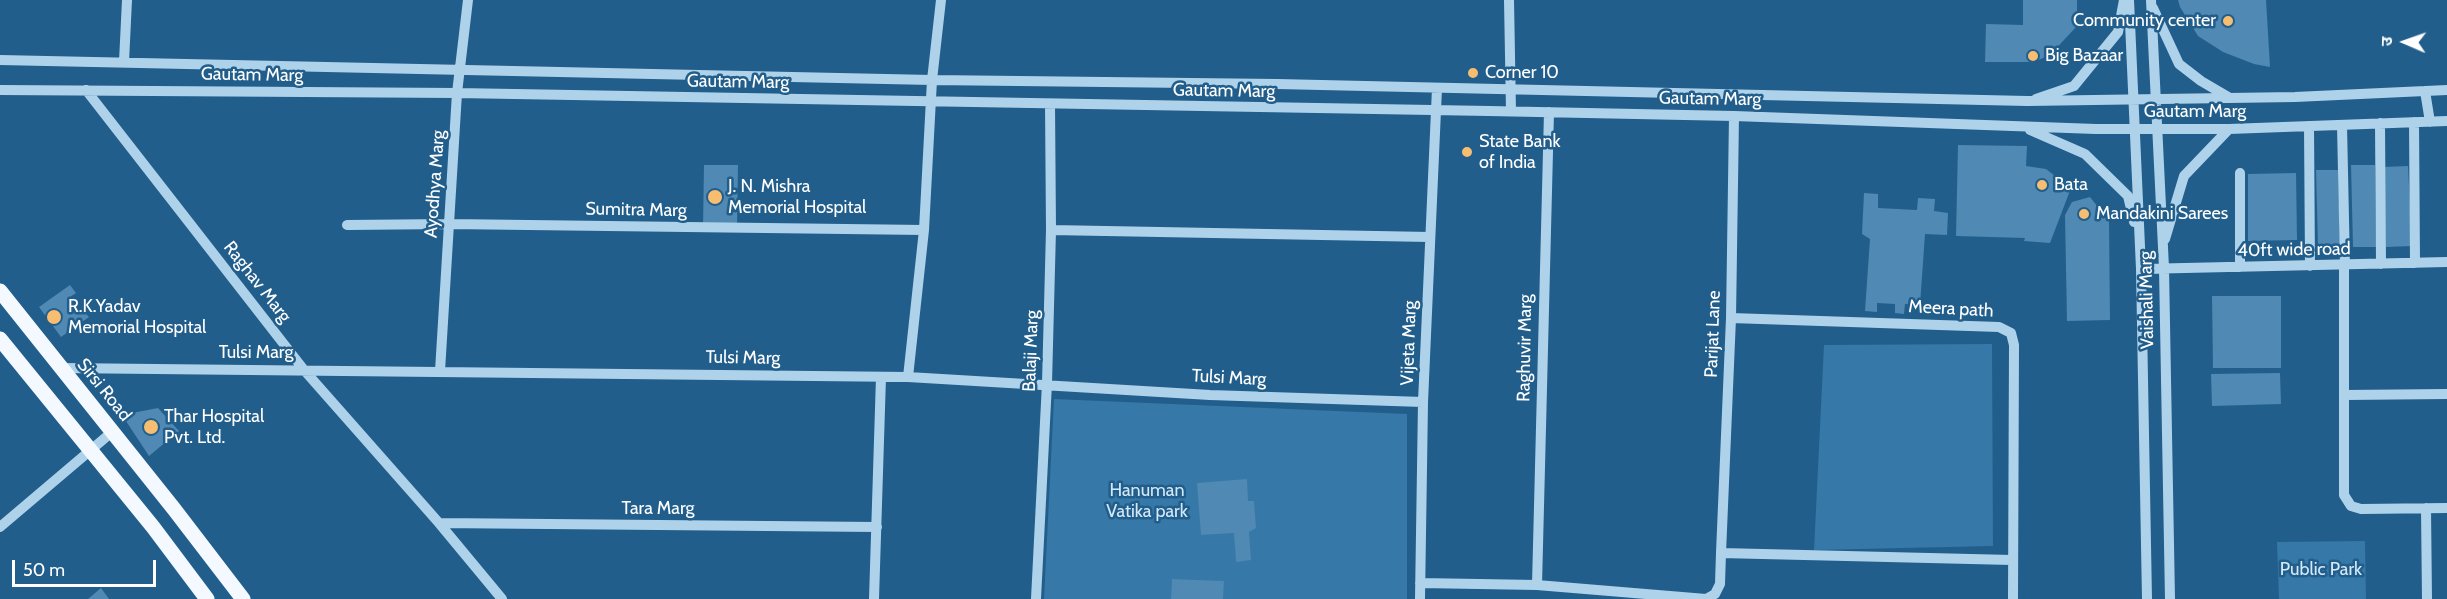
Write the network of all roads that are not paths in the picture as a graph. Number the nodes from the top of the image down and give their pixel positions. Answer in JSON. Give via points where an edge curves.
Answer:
{"nodes":[{"id":1,"x":127,"y":0,"type":"edge"},
{"id":2,"x":468,"y":0,"type":"edge"},
{"id":3,"x":941,"y":0,"type":"edge"},
{"id":4,"x":1509,"y":0,"type":"edge"},
{"id":5,"x":2124,"y":0,"type":"edge"},
{"id":6,"x":2129,"y":0,"type":"edge"},
{"id":7,"x":2151,"y":1,"type":"edge"},
{"id":8,"x":0,"y":60,"type":"edge"},
{"id":9,"x":124,"y":62,"type":"junction"},
{"id":10,"x":459,"y":71,"type":"junction"},
{"id":11,"x":932,"y":80,"type":"junction"},
{"id":12,"x":1437,"y":88,"type":"junction"},
{"id":13,"x":0,"y":90,"type":"edge"},
{"id":14,"x":87,"y":90,"type":"junction"},
{"id":15,"x":1511,"y":90,"type":"junction"},
{"id":16,"x":2447,"y":90,"type":"edge"},
{"id":17,"x":2425,"y":91,"type":"junction"},
{"id":18,"x":457,"y":93,"type":"junction"},
{"id":19,"x":2230,"y":98,"type":"junction"},
{"id":20,"x":2135,"y":100,"type":"junction"},
{"id":21,"x":2157,"y":100,"type":"junction"},
{"id":22,"x":931,"y":101,"type":"junction"},
{"id":23,"x":2027,"y":101,"type":"junction"},
{"id":24,"x":1050,"y":104,"type":"junction"},
{"id":25,"x":1437,"y":110,"type":"junction"},
{"id":26,"x":1511,"y":111,"type":"junction"},
{"id":27,"x":1549,"y":112,"type":"junction"},
{"id":28,"x":1734,"y":116,"type":"junction"},
{"id":29,"x":2447,"y":121,"type":"edge"},
{"id":30,"x":2414,"y":122,"type":"junction"},
{"id":31,"x":2430,"y":122,"type":"junction"},
{"id":32,"x":2379,"y":123,"type":"junction"},
{"id":33,"x":2342,"y":125,"type":"junction"},
{"id":34,"x":2309,"y":126,"type":"junction"},
{"id":35,"x":2025,"y":127,"type":"junction"},
{"id":36,"x":2136,"y":129,"type":"junction"},
{"id":37,"x":2158,"y":129,"type":"junction"},
{"id":38,"x":2229,"y":129,"type":"junction"},
{"id":39,"x":2240,"y":173,"type":"dead end"},
{"id":40,"x":449,"y":224,"type":"junction"},
{"id":41,"x":347,"y":225,"type":"dead end"},
{"id":42,"x":924,"y":230,"type":"junction"},
{"id":43,"x":1051,"y":230,"type":"junction"},
{"id":44,"x":1430,"y":237,"type":"junction"},
{"id":45,"x":2139,"y":248,"type":"junction"},
{"id":46,"x":2163,"y":249,"type":"junction"},
{"id":47,"x":2447,"y":262,"type":"edge"},
{"id":48,"x":2415,"y":263,"type":"junction"},
{"id":49,"x":2381,"y":264,"type":"junction"},
{"id":50,"x":2310,"y":266,"type":"junction"},
{"id":51,"x":2344,"y":266,"type":"junction"},
{"id":52,"x":2240,"y":267,"type":"junction"},
{"id":53,"x":2163,"y":268,"type":"junction"},
{"id":54,"x":2140,"y":269,"type":"junction"},
{"id":55,"x":0,"y":291,"type":"edge"},
{"id":56,"x":1731,"y":318,"type":"junction"},
{"id":57,"x":0,"y":339,"type":"edge"},
{"id":58,"x":61,"y":368,"type":"junction"},
{"id":59,"x":304,"y":370,"type":"junction"},
{"id":60,"x":440,"y":371,"type":"junction"},
{"id":61,"x":881,"y":377,"type":"junction"},
{"id":62,"x":908,"y":377,"type":"junction"},
{"id":63,"x":1047,"y":383,"type":"junction"},
{"id":64,"x":2447,"y":394,"type":"edge"},
{"id":65,"x":2345,"y":395,"type":"junction"},
{"id":66,"x":1423,"y":402,"type":"junction"},
{"id":67,"x":112,"y":432,"type":"junction"},
{"id":68,"x":90,"y":450,"type":"junction"},
{"id":69,"x":2426,"y":508,"type":"junction"},
{"id":70,"x":2447,"y":508,"type":"edge"},
{"id":71,"x":439,"y":523,"type":"junction"},
{"id":72,"x":0,"y":527,"type":"edge"},
{"id":73,"x":877,"y":527,"type":"junction"},
{"id":74,"x":1721,"y":554,"type":"junction"},
{"id":75,"x":2012,"y":560,"type":"junction"},
{"id":76,"x":1420,"y":583,"type":"junction"},
{"id":77,"x":1537,"y":585,"type":"junction"},
{"id":78,"x":207,"y":599,"type":"edge"},
{"id":79,"x":243,"y":599,"type":"edge"},
{"id":80,"x":502,"y":599,"type":"edge"},
{"id":81,"x":874,"y":599,"type":"edge"},
{"id":82,"x":1036,"y":599,"type":"edge"},
{"id":83,"x":1420,"y":599,"type":"edge"},
{"id":84,"x":2013,"y":599,"type":"edge"},
{"id":85,"x":2146,"y":599,"type":"edge"},
{"id":86,"x":2169,"y":599,"type":"edge"},
{"id":87,"x":2427,"y":599,"type":"edge"}],
"edges":[{"from":1,"to":9,"type":"street"},
{"from":2,"to":10,"type":"street","name":"Ayodhya Marg"},
{"from":3,"to":11,"type":"street"},
{"from":4,"to":15,"type":"street"},
{"from":5,"to":23,"type":"street","via":[[2118,32],[2074,86]]},
{"from":6,"to":20,"type":"street","name":"Vaishali Marg"},
{"from":7,"to":19,"type":"street","via":[[2179,64]]},
{"from":7,"to":21,"type":"street","name":"Vaishali Marg"},
{"from":8,"to":9,"type":"street","name":"Gautam Marg"},
{"from":9,"to":10,"type":"street","name":"Gautam Marg"},
{"from":10,"to":11,"type":"street","name":"Gautam Marg"},
{"from":10,"to":18,"type":"street","name":"Ayodhya Marg"},
{"from":11,"to":12,"type":"street","name":"Gautam Marg"},
{"from":11,"to":22,"type":"street"},
{"from":12,"to":15,"type":"street","name":"Gautam Marg"},
{"from":12,"to":25,"type":"street","name":"Vijeta Marg"},
{"from":13,"to":14,"type":"street","name":"Gautam Marg"},
{"from":14,"to":18,"type":"street","name":"Gautam Marg"},
{"from":14,"to":59,"type":"street","name":"Raghav Marg"},
{"from":15,"to":23,"type":"street","name":"Gautam Marg"},
{"from":15,"to":26,"type":"street"},
{"from":16,"to":17,"type":"street","name":"Gautam Marg"},
{"from":17,"to":19,"type":"street","name":"Gautam Marg"},
{"from":17,"to":31,"type":"street"},
{"from":18,"to":22,"type":"street","name":"Gautam Marg"},
{"from":18,"to":40,"type":"street","name":"Ayodhya Marg"},
{"from":19,"to":21,"type":"street","name":"Gautam Marg"},
{"from":20,"to":21,"type":"street","name":"Gautam Marg"},
{"from":20,"to":23,"type":"street","name":"Gautam Marg"},
{"from":20,"to":36,"type":"street","name":"Vaishali Marg"},
{"from":21,"to":37,"type":"street","name":"Vaishali Marg"},
{"from":22,"to":24,"type":"street","name":"Gautam Marg"},
{"from":22,"to":42,"type":"street"},
{"from":24,"to":25,"type":"street","name":"Gautam Marg"},
{"from":24,"to":43,"type":"street","name":"Balaji Marg"},
{"from":25,"to":26,"type":"street","name":"Gautam Marg"},
{"from":25,"to":44,"type":"street","name":"Vijeta Marg"},
{"from":26,"to":27,"type":"street","name":"Gautam Marg"},
{"from":27,"to":28,"type":"street","name":"Gautam Marg"},
{"from":27,"to":77,"type":"street","name":"Raghuvir Marg"},
{"from":28,"to":35,"type":"street","name":"Gautam Marg"},
{"from":28,"to":56,"type":"street","name":"Parijat Lane"},
{"from":29,"to":31,"type":"street","name":"Gautam Marg"},
{"from":30,"to":31,"type":"street","name":"Gautam Marg"},
{"from":30,"to":32,"type":"street","name":"Gautam Marg"},
{"from":30,"to":48,"type":"street"},
{"from":32,"to":33,"type":"street","name":"Gautam Marg"},
{"from":32,"to":49,"type":"street"},
{"from":33,"to":34,"type":"street","name":"Gautam Marg"},
{"from":33,"to":51,"type":"street"},
{"from":34,"to":38,"type":"street","name":"Gautam Marg"},
{"from":34,"to":50,"type":"street"},
{"from":35,"to":36,"type":"street","name":"Gautam Marg"},
{"from":35,"to":45,"type":"street","via":[[2085,154],[2128,196]]},
{"from":36,"to":37,"type":"street","name":"Gautam Marg"},
{"from":36,"to":45,"type":"street","name":"Vaishali Marg"},
{"from":37,"to":38,"type":"street","name":"Gautam Marg"},
{"from":37,"to":46,"type":"street","name":"Vaishali Marg"},
{"from":38,"to":46,"type":"street","via":[[2184,176]]},
{"from":39,"to":52,"type":"street"},
{"from":40,"to":41,"type":"street","name":"Sumitra Marg"},
{"from":40,"to":42,"type":"street","name":"Sumitra Marg"},
{"from":40,"to":60,"type":"street","name":"Ayodhya Marg"},
{"from":42,"to":62,"type":"street"},
{"from":43,"to":44,"type":"street"},
{"from":43,"to":63,"type":"street","name":"Balaji Marg"},
{"from":44,"to":66,"type":"street","name":"Vijeta Marg"},
{"from":45,"to":54,"type":"street","name":"Vaishali Marg"},
{"from":46,"to":53,"type":"street","name":"Vaishali Marg"},
{"from":47,"to":48,"type":"street","name":"40ft wide road"},
{"from":48,"to":49,"type":"street","name":"40ft wide road"},
{"from":49,"to":51,"type":"street","name":"40ft wide road"},
{"from":50,"to":51,"type":"street","name":"40ft wide road"},
{"from":50,"to":52,"type":"street","name":"40ft wide road"},
{"from":51,"to":65,"type":"street"},
{"from":52,"to":53,"type":"street","name":"40ft wide road"},
{"from":53,"to":54,"type":"street","name":"40ft wide road"},
{"from":53,"to":86,"type":"street","name":"Vaishali Marg"},
{"from":54,"to":85,"type":"street","name":"Vaishali Marg"},
{"from":55,"to":58,"type":"main road","name":"Sirsi Road"},
{"from":56,"to":74,"type":"street","name":"Parijat Lane"},
{"from":56,"to":75,"type":"street","name":"Meera path","via":[[2000,327],[2011,333]]},
{"from":57,"to":68,"type":"main road"},
{"from":58,"to":59,"type":"street","name":"Tulsi Marg"},
{"from":58,"to":67,"type":"main road","name":"Sirsi Road"},
{"from":59,"to":60,"type":"street","name":"Tulsi Marg"},
{"from":59,"to":71,"type":"street","name":"Raghav Marg"},
{"from":60,"to":61,"type":"street","name":"Tulsi Marg"},
{"from":61,"to":62,"type":"street","name":"Tulsi Marg"},
{"from":61,"to":73,"type":"street"},
{"from":62,"to":63,"type":"street","name":"Tulsi Marg"},
{"from":63,"to":66,"type":"street","name":"Tulsi Marg","via":[[1210,395]]},
{"from":63,"to":82,"type":"street","name":"Balaji Marg"},
{"from":64,"to":65,"type":"street"},
{"from":65,"to":69,"type":"street","via":[[2344,495],[2351,506]]},
{"from":66,"to":76,"type":"street","name":"Vijeta Marg"},
{"from":67,"to":68,"type":"street"},
{"from":67,"to":79,"type":"main road","name":"Sirsi Road"},
{"from":68,"to":72,"type":"street"},
{"from":68,"to":78,"type":"main road"},
{"from":69,"to":70,"type":"street"},
{"from":69,"to":87,"type":"street"},
{"from":71,"to":73,"type":"street","name":"Tara Marg"},
{"from":71,"to":80,"type":"street","name":"Raghav Marg"},
{"from":73,"to":81,"type":"street"},
{"from":74,"to":75,"type":"street"},
{"from":74,"to":77,"type":"street","name":"Parijat Lane","via":[[1720,584],[1715,594],[1706,599]]},
{"from":75,"to":84,"type":"street","name":"Meera path"},
{"from":76,"to":77,"type":"street"},
{"from":76,"to":83,"type":"street","name":"Vijeta Marg"}]}
